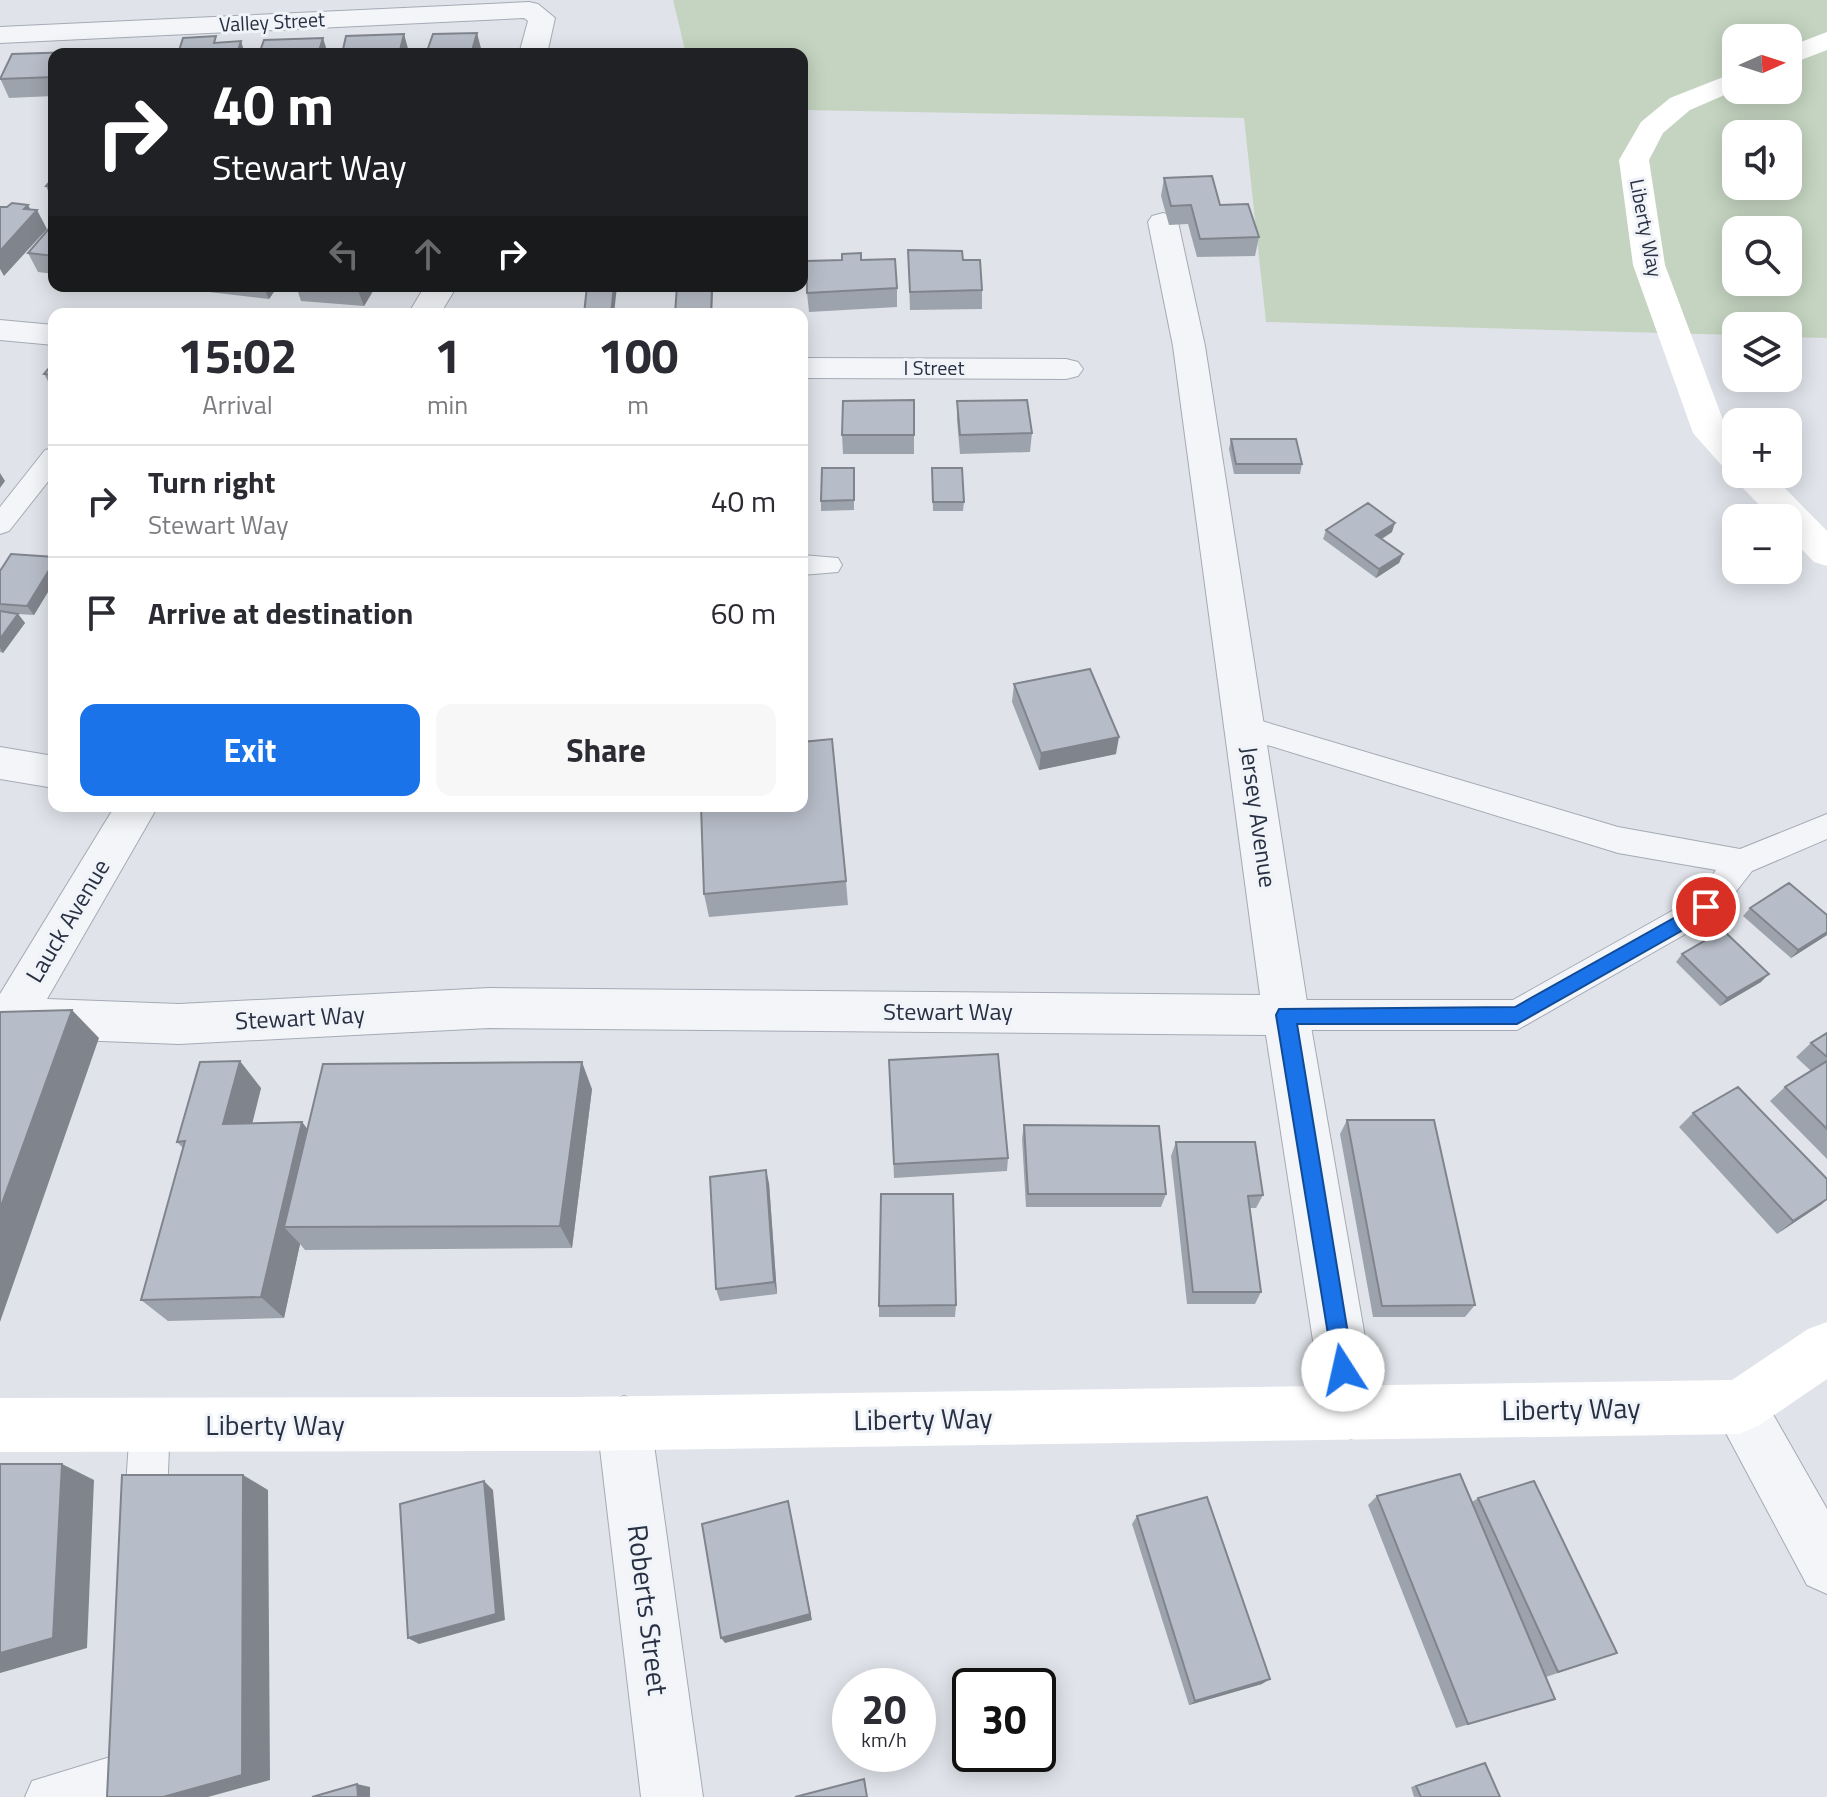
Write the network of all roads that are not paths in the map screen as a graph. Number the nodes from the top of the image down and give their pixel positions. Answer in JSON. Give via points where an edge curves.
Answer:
{"nodes":[{"id":1,"x":0,"y":35,"type":"edge"},
{"id":2,"x":1827,"y":40,"type":"edge"},
{"id":3,"x":534,"y":48,"type":"edge"},
{"id":4,"x":1802,"y":51,"type":"edge"},
{"id":5,"x":1722,"y":86,"type":"edge"},
{"id":6,"x":1163,"y":222,"type":"dead end"},
{"id":7,"x":0,"y":330,"type":"edge"},
{"id":8,"x":48,"y":334,"type":"edge"},
{"id":9,"x":808,"y":368,"type":"edge"},
{"id":10,"x":1066,"y":369,"type":"dead end"},
{"id":11,"x":1722,"y":445,"type":"edge"},
{"id":12,"x":48,"y":464,"type":"edge"},
{"id":13,"x":1764,"y":488,"type":"edge"},
{"id":14,"x":0,"y":525,"type":"edge"},
{"id":15,"x":1827,"y":553,"type":"edge"},
{"id":16,"x":1245,"y":727,"type":"junction"},
{"id":17,"x":0,"y":763,"type":"edge"},
{"id":18,"x":48,"y":771,"type":"edge"},
{"id":19,"x":133,"y":812,"type":"edge"},
{"id":20,"x":1827,"y":826,"type":"edge"},
{"id":21,"x":1741,"y":862,"type":"junction"},
{"id":22,"x":1286,"y":1015,"type":"junction"},
{"id":23,"x":5,"y":1027,"type":"edge"},
{"id":24,"x":1827,"y":1348,"type":"edge"},
{"id":25,"x":1739,"y":1407,"type":"junction"},
{"id":26,"x":1351,"y":1412,"type":"junction"},
{"id":27,"x":624,"y":1423,"type":"junction"},
{"id":28,"x":0,"y":1425,"type":"edge"},
{"id":29,"x":150,"y":1425,"type":"junction"},
{"id":30,"x":143,"y":1555,"type":"edge"},
{"id":31,"x":1826,"y":1562,"type":"edge"},
{"id":32,"x":133,"y":1770,"type":"edge"},
{"id":33,"x":48,"y":1797,"type":"edge"},
{"id":34,"x":672,"y":1797,"type":"edge"}],
"edges":[{"from":1,"to":3,"type":"street","name":"Valley Street","via":[[529,10],[542,18]]},
{"from":2,"to":4,"type":"street"},
{"from":5,"to":11,"type":"street","name":"Liberty Way","via":[[1680,104],[1651,128],[1634,160],[1649,265],[1710,433]]},
{"from":6,"to":16,"type":"street","name":"Jersey Avenue","via":[[1189,346]]},
{"from":7,"to":8,"type":"street"},
{"from":9,"to":10,"type":"street","name":"I Street"},
{"from":12,"to":14,"type":"lane"},
{"from":13,"to":15,"type":"street"},
{"from":16,"to":21,"type":"lane","via":[[1618,840]]},
{"from":16,"to":22,"type":"street","name":"Jersey Avenue"},
{"from":17,"to":18,"type":"street"},
{"from":19,"to":23,"type":"street","name":"Lauck Avenue"},
{"from":20,"to":21,"type":"lane","name":"Stewart Way"},
{"from":21,"to":22,"type":"lane","name":"Stewart Way","via":[[1706,907],[1517,1015]]},
{"from":22,"to":23,"type":"street","name":"Stewart Way","via":[[489,1008]]},
{"from":22,"to":26,"type":"street","name":"Jersey Avenue"},
{"from":24,"to":25,"type":"street"},
{"from":25,"to":26,"type":"street","name":"Liberty Way"},
{"from":25,"to":31,"type":"street"},
{"from":26,"to":27,"type":"street","name":"Liberty Way"},
{"from":27,"to":29,"type":"street","name":"Liberty Way"},
{"from":27,"to":34,"type":"street","name":"Roberts Street"},
{"from":28,"to":29,"type":"street","name":"Liberty Way"},
{"from":29,"to":30,"type":"lane"},
{"from":32,"to":33,"type":"lane"}]}
